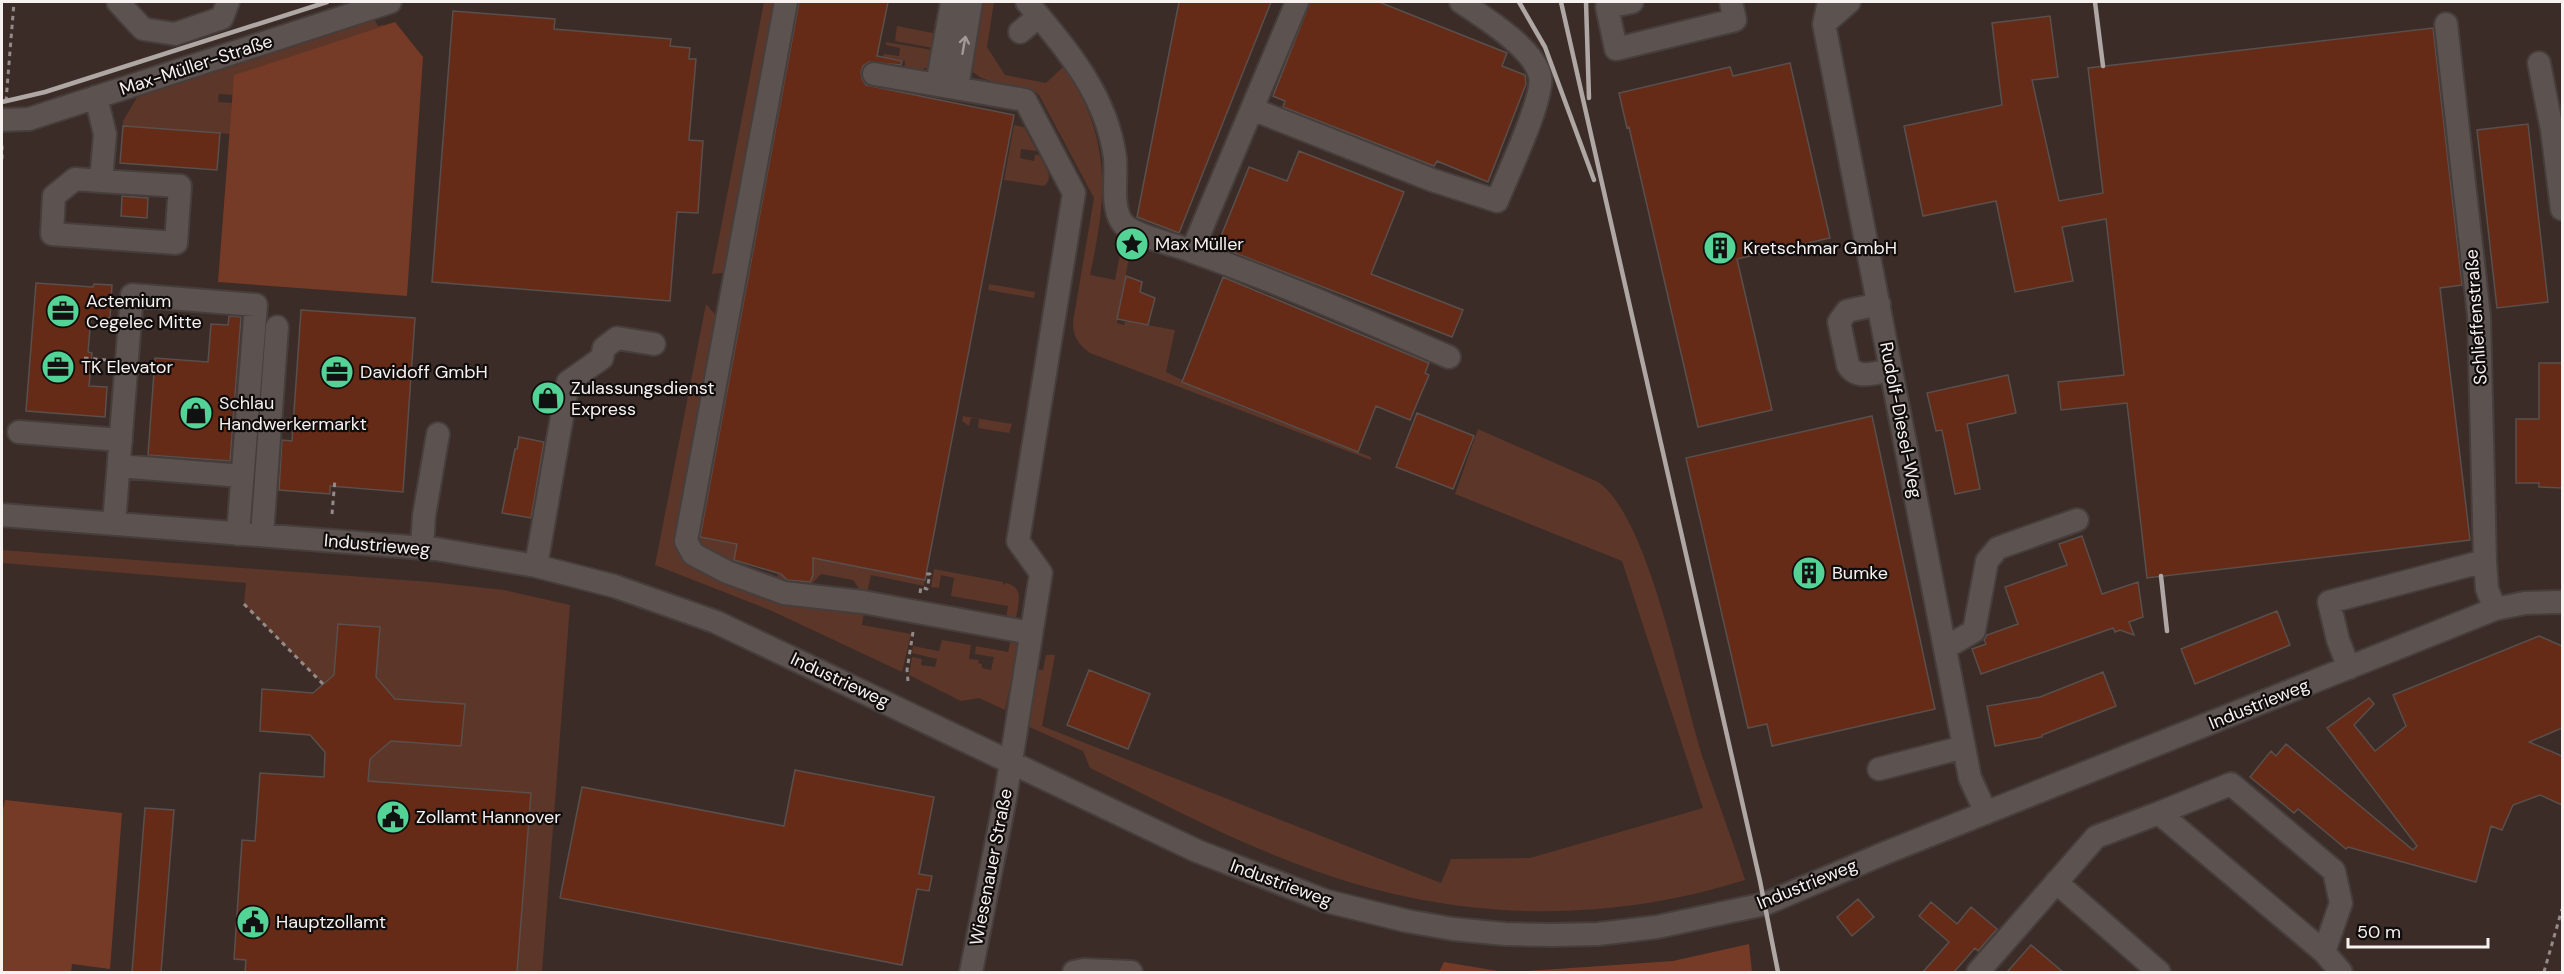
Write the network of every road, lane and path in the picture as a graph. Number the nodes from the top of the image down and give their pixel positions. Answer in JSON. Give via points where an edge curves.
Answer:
{"nodes":[{"id":1,"x":14,"y":2,"type":"edge"},
{"id":2,"x":118,"y":2,"type":"edge"},
{"id":3,"x":228,"y":2,"type":"edge"},
{"id":4,"x":390,"y":2,"type":"edge"},
{"id":5,"x":786,"y":2,"type":"edge"},
{"id":6,"x":952,"y":2,"type":"edge"},
{"id":7,"x":972,"y":2,"type":"edge"},
{"id":8,"x":1297,"y":2,"type":"edge"},
{"id":9,"x":1461,"y":2,"type":"edge"},
{"id":10,"x":1632,"y":2,"type":"edge"},
{"id":11,"x":1731,"y":2,"type":"edge"},
{"id":12,"x":1829,"y":2,"type":"edge"},
{"id":13,"x":1849,"y":2,"type":"edge"},
{"id":14,"x":1033,"y":9,"type":"edge"},
{"id":15,"x":1824,"y":24,"type":"junction"},
{"id":16,"x":2446,"y":24,"type":"dead end"},
{"id":17,"x":1020,"y":32,"type":"dead end"},
{"id":18,"x":2539,"y":63,"type":"dead end"},
{"id":19,"x":874,"y":74,"type":"dead end"},
{"id":20,"x":947,"y":87,"type":"junction"},
{"id":21,"x":96,"y":97,"type":"junction"},
{"id":22,"x":1252,"y":109,"type":"junction"},
{"id":23,"x":2,"y":120,"type":"edge"},
{"id":24,"x":2,"y":159,"type":"edge"},
{"id":25,"x":101,"y":181,"type":"junction"},
{"id":26,"x":2562,"y":209,"type":"edge"},
{"id":27,"x":1192,"y":251,"type":"junction"},
{"id":28,"x":1879,"y":304,"type":"junction"},
{"id":29,"x":277,"y":327,"type":"dead end"},
{"id":30,"x":654,"y":344,"type":"dead end"},
{"id":31,"x":1449,"y":357,"type":"dead end"},
{"id":32,"x":1891,"y":370,"type":"junction"},
{"id":33,"x":19,"y":432,"type":"dead end"},
{"id":34,"x":438,"y":434,"type":"dead end"},
{"id":35,"x":121,"y":440,"type":"junction"},
{"id":36,"x":119,"y":466,"type":"junction"},
{"id":37,"x":242,"y":476,"type":"junction"},
{"id":38,"x":335,"y":479,"type":"dead end"},
{"id":39,"x":332,"y":514,"type":"dead end"},
{"id":40,"x":2,"y":515,"type":"edge"},
{"id":41,"x":2077,"y":520,"type":"dead end"},
{"id":42,"x":114,"y":524,"type":"junction"},
{"id":43,"x":238,"y":534,"type":"junction"},
{"id":44,"x":262,"y":535,"type":"junction"},
{"id":45,"x":422,"y":548,"type":"junction"},
{"id":46,"x":2486,"y":561,"type":"junction"},
{"id":47,"x":536,"y":566,"type":"junction"},
{"id":48,"x":2560,"y":602,"type":"edge"},
{"id":49,"x":244,"y":603,"type":"dead end"},
{"id":50,"x":2495,"y":609,"type":"junction"},
{"id":51,"x":1031,"y":633,"type":"junction"},
{"id":52,"x":1945,"y":648,"type":"junction"},
{"id":53,"x":2349,"y":668,"type":"junction"},
{"id":54,"x":323,"y":684,"type":"dead end"},
{"id":55,"x":1964,"y":747,"type":"junction"},
{"id":56,"x":1010,"y":762,"type":"junction"},
{"id":57,"x":1879,"y":769,"type":"dead end"},
{"id":58,"x":2148,"y":810,"type":"junction"},
{"id":59,"x":1986,"y":813,"type":"junction"},
{"id":60,"x":2056,"y":882,"type":"junction"},
{"id":61,"x":2562,"y":909,"type":"edge"},
{"id":62,"x":2324,"y":952,"type":"junction"},
{"id":63,"x":971,"y":972,"type":"edge"},
{"id":64,"x":1074,"y":972,"type":"edge"},
{"id":65,"x":1131,"y":972,"type":"edge"},
{"id":66,"x":1978,"y":972,"type":"edge"},
{"id":67,"x":2159,"y":972,"type":"edge"},
{"id":68,"x":2341,"y":972,"type":"edge"},
{"id":69,"x":2544,"y":972,"type":"edge"}],
"edges":[{"from":1,"to":23,"type":"path"},
{"from":2,"to":3,"type":"street","via":[[143,29],[175,34],[222,18]]},
{"from":4,"to":21,"type":"street","name":"Max-Müller-Straße"},
{"from":5,"to":51,"type":"street","via":[[686,541],[693,554],[727,572],[784,593],[863,602]]},
{"from":6,"to":20,"type":"street"},
{"from":20,"to":7,"type":"street","one_way":true},
{"from":8,"to":22,"type":"street"},
{"from":9,"to":22,"type":"street","via":[[1511,37],[1540,76],[1538,97],[1497,201],[1432,180]]},
{"from":10,"to":11,"type":"street","via":[[1607,7],[1616,49],[1735,20]]},
{"from":12,"to":15,"type":"street"},
{"from":13,"to":15,"type":"street"},
{"from":14,"to":17,"type":"street"},
{"from":14,"to":27,"type":"street","via":[[1067,49],[1102,105],[1115,157],[1116,210],[1122,223],[1133,231]]},
{"from":15,"to":28,"type":"street","name":"Rudolf-Diesel-Weg"},
{"from":16,"to":46,"type":"street","name":"Schlieffenstraße","via":[[2479,316]]},
{"from":18,"to":26,"type":"street"},
{"from":19,"to":20,"type":"street"},
{"from":20,"to":51,"type":"street","name":"Wiesenauer Straße","via":[[1025,100],[1074,193],[1018,541],[1041,573]]},
{"from":21,"to":23,"type":"street","name":"Max-Müller-Straße","via":[[29,119]]},
{"from":21,"to":25,"type":"street","via":[[105,134]]},
{"from":22,"to":27,"type":"street"},
{"from":23,"to":24,"type":"path"},
{"from":25,"to":25,"type":"street","via":[[75,179],[54,196],[52,234],[176,243],[180,186]]},
{"from":27,"to":31,"type":"street"},
{"from":28,"to":32,"type":"street","name":"Rudolf-Diesel-Weg"},
{"from":28,"to":32,"type":"street","via":[[1847,311],[1839,322],[1851,371],[1866,374]]},
{"from":29,"to":44,"type":"street"},
{"from":30,"to":47,"type":"street","via":[[617,338],[604,348],[602,358],[568,382]]},
{"from":32,"to":52,"type":"street","name":"Rudolf-Diesel-Weg"},
{"from":33,"to":35,"type":"street"},
{"from":34,"to":45,"type":"street"},
{"from":35,"to":36,"type":"street"},
{"from":35,"to":37,"type":"street","via":[[132,295],[256,305]]},
{"from":36,"to":37,"type":"street"},
{"from":36,"to":42,"type":"street"},
{"from":37,"to":43,"type":"street"},
{"from":38,"to":39,"type":"path"},
{"from":40,"to":42,"type":"street","name":"Industrieweg"},
{"from":41,"to":52,"type":"street","via":[[1998,548],[1987,561],[1974,631]]},
{"from":42,"to":43,"type":"street","name":"Industrieweg"},
{"from":43,"to":44,"type":"street","name":"Industrieweg"},
{"from":44,"to":45,"type":"street","name":"Industrieweg"},
{"from":45,"to":47,"type":"street","name":"Industrieweg"},
{"from":46,"to":50,"type":"street","name":"Schlieffenstraße","via":[[2487,589]]},
{"from":46,"to":53,"type":"street","via":[[2330,602]]},
{"from":47,"to":56,"type":"street","name":"Industrieweg","via":[[614,586],[716,622]]},
{"from":48,"to":50,"type":"street","name":"Industrieweg"},
{"from":49,"to":54,"type":"path"},
{"from":50,"to":53,"type":"street","name":"Industrieweg"},
{"from":51,"to":56,"type":"street","name":"Wiesenauer Straße"},
{"from":52,"to":55,"type":"street","name":"Rudolf-Diesel-Weg"},
{"from":53,"to":59,"type":"street","name":"Industrieweg"},
{"from":55,"to":57,"type":"street"},
{"from":55,"to":59,"type":"street","name":"Rudolf-Diesel-Weg","via":[[1970,778]]},
{"from":56,"to":59,"type":"street","name":"Industrieweg","via":[[1197,851],[1326,901],[1407,921],[1505,934],[1599,934],[1657,927],[1765,904]]},
{"from":56,"to":63,"type":"street","name":"Wiesenauer Straße"},
{"from":58,"to":60,"type":"street","via":[[2096,837]]},
{"from":58,"to":62,"type":"street"},
{"from":58,"to":62,"type":"street","via":[[2231,784],[2334,871],[2341,903]]},
{"from":60,"to":66,"type":"street"},
{"from":60,"to":67,"type":"street"},
{"from":61,"to":69,"type":"path"},
{"from":62,"to":68,"type":"street"},
{"from":64,"to":65,"type":"street"}]}
